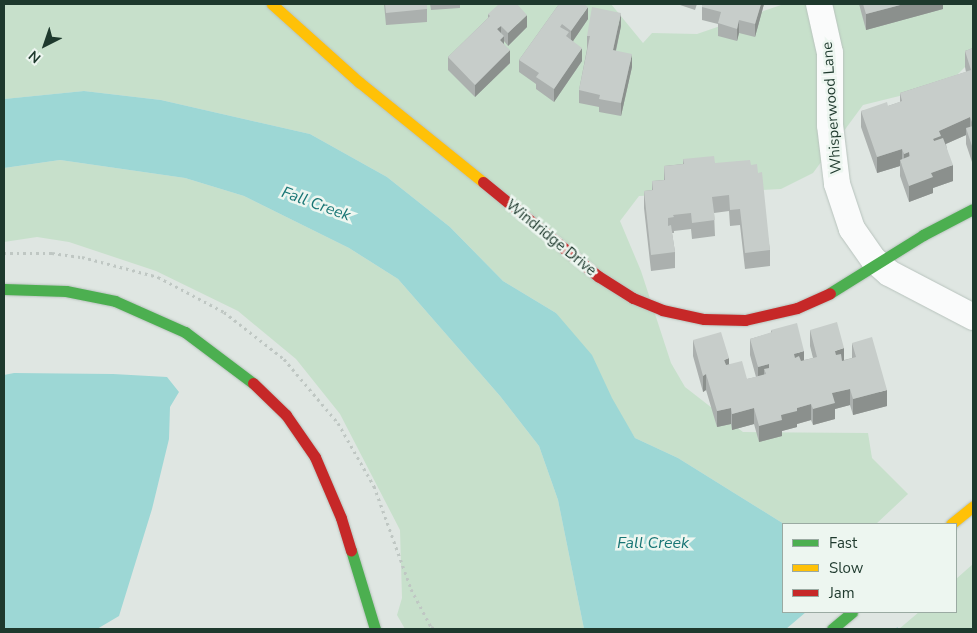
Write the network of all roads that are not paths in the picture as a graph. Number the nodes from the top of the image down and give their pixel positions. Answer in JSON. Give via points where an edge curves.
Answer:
{"nodes":[{"id":1,"x":272,"y":4,"type":"edge"},
{"id":2,"x":819,"y":4,"type":"edge"},
{"id":3,"x":973,"y":209,"type":"edge"},
{"id":4,"x":877,"y":263,"type":"junction"},
{"id":5,"x":4,"y":289,"type":"edge"},
{"id":6,"x":973,"y":317,"type":"edge"},
{"id":7,"x":973,"y":506,"type":"edge"},
{"id":8,"x":952,"y":523,"type":"edge"},
{"id":9,"x":851,"y":613,"type":"edge"},
{"id":10,"x":374,"y":629,"type":"edge"},
{"id":11,"x":832,"y":629,"type":"edge"}],
"edges":[{"from":1,"to":4,"type":"street","name":"Windridge Drive","via":[[374,95],[598,276],[633,298],[662,310],[704,320],[745,320],[806,305]]},
{"from":2,"to":4,"type":"street","name":"Whisperwood Lane","via":[[830,53],[830,125],[837,184],[852,229]]},
{"from":3,"to":4,"type":"street","name":"Windridge Drive"},
{"from":4,"to":6,"type":"street","via":[[888,273]]},
{"from":5,"to":10,"type":"street","via":[[66,291],[115,301],[186,332],[246,376],[286,415],[314,457],[341,518]]},
{"from":7,"to":8,"type":"street"},
{"from":9,"to":11,"type":"street"}]}
